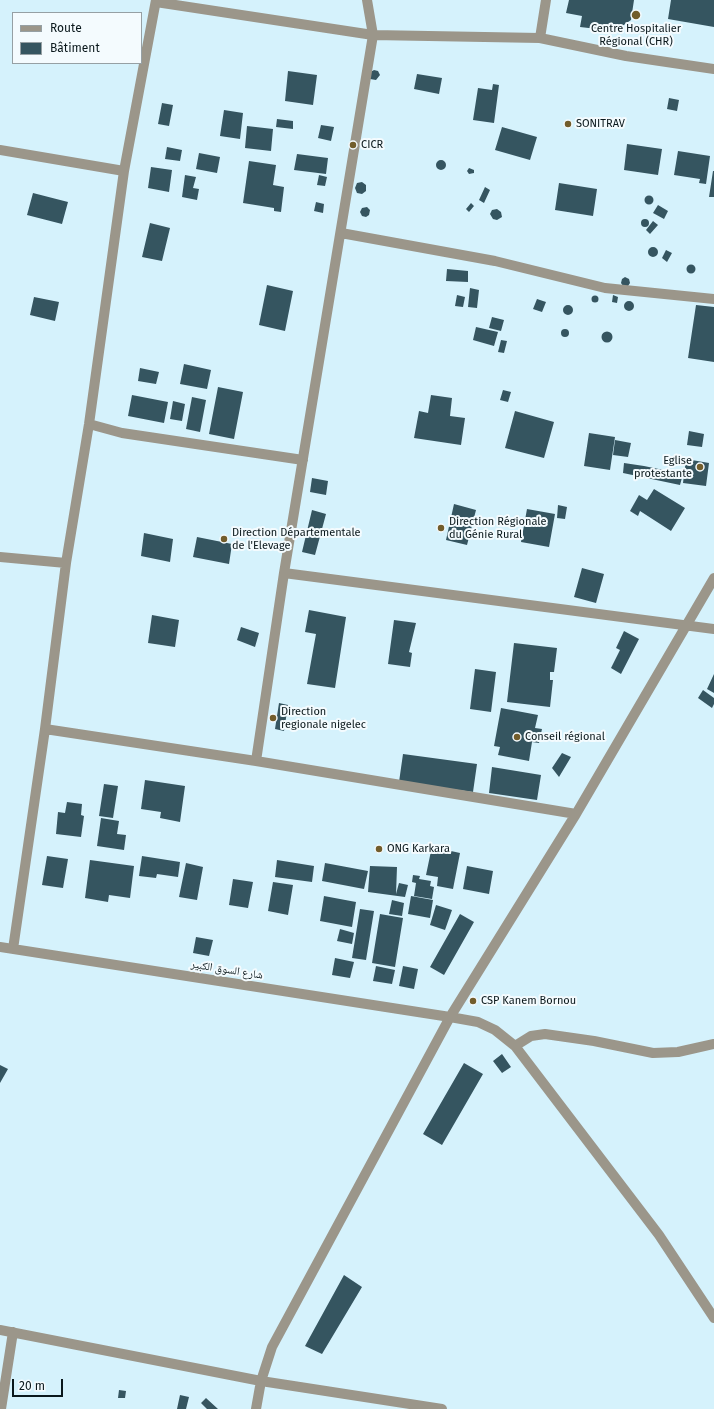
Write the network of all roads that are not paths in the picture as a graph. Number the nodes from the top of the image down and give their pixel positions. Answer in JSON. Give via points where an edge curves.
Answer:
{"nodes":[{"id":1,"x":367,"y":0,"type":"edge"},
{"id":2,"x":546,"y":0,"type":"edge"},
{"id":3,"x":156,"y":1,"type":"edge"},
{"id":4,"x":373,"y":35,"type":"junction"},
{"id":5,"x":540,"y":38,"type":"junction"},
{"id":6,"x":714,"y":68,"type":"edge"},
{"id":7,"x":0,"y":150,"type":"edge"},
{"id":8,"x":124,"y":171,"type":"junction"},
{"id":9,"x":341,"y":233,"type":"junction"},
{"id":10,"x":714,"y":299,"type":"edge"},
{"id":11,"x":89,"y":424,"type":"junction"},
{"id":12,"x":303,"y":460,"type":"junction"},
{"id":13,"x":0,"y":557,"type":"edge"},
{"id":14,"x":66,"y":563,"type":"junction"},
{"id":15,"x":284,"y":573,"type":"junction"},
{"id":16,"x":714,"y":578,"type":"edge"},
{"id":17,"x":688,"y":625,"type":"junction"},
{"id":18,"x":714,"y":629,"type":"edge"},
{"id":19,"x":45,"y":729,"type":"junction"},
{"id":20,"x":256,"y":761,"type":"junction"},
{"id":21,"x":576,"y":814,"type":"junction"},
{"id":22,"x":0,"y":947,"type":"edge"},
{"id":23,"x":13,"y":950,"type":"junction"},
{"id":24,"x":450,"y":1017,"type":"junction"},
{"id":25,"x":714,"y":1044,"type":"edge"},
{"id":26,"x":514,"y":1046,"type":"junction"},
{"id":27,"x":714,"y":1318,"type":"edge"},
{"id":28,"x":0,"y":1330,"type":"edge"},
{"id":29,"x":13,"y":1332,"type":"junction"},
{"id":30,"x":261,"y":1381,"type":"junction"},
{"id":31,"x":0,"y":1409,"type":"edge"},
{"id":32,"x":256,"y":1409,"type":"edge"},
{"id":33,"x":442,"y":1409,"type":"edge"}],
"edges":[{"from":1,"to":4,"type":"street"},
{"from":2,"to":5,"type":"street"},
{"from":3,"to":4,"type":"street"},
{"from":3,"to":8,"type":"street"},
{"from":4,"to":5,"type":"street"},
{"from":4,"to":9,"type":"street"},
{"from":5,"to":6,"type":"street","via":[[626,56]]},
{"from":7,"to":8,"type":"street"},
{"from":8,"to":11,"type":"street"},
{"from":9,"to":10,"type":"street","via":[[495,261],[605,288]]},
{"from":9,"to":12,"type":"street"},
{"from":11,"to":12,"type":"street","via":[[122,432]]},
{"from":11,"to":14,"type":"street"},
{"from":12,"to":15,"type":"street"},
{"from":13,"to":14,"type":"street"},
{"from":14,"to":19,"type":"street"},
{"from":15,"to":17,"type":"street"},
{"from":15,"to":20,"type":"street"},
{"from":16,"to":17,"type":"street"},
{"from":17,"to":18,"type":"street"},
{"from":17,"to":21,"type":"street"},
{"from":19,"to":20,"type":"street"},
{"from":19,"to":23,"type":"street"},
{"from":20,"to":21,"type":"street"},
{"from":21,"to":24,"type":"street"},
{"from":22,"to":23,"type":"street","name":"شارع السوق الكبير"},
{"from":23,"to":24,"type":"street","name":"شارع السوق الكبير"},
{"from":24,"to":26,"type":"street","name":"شارع السوق الكبير","via":[[478,1022],[495,1030]]},
{"from":24,"to":30,"type":"street","via":[[293,1306],[272,1347]]},
{"from":25,"to":26,"type":"street","via":[[678,1052],[653,1053],[545,1034],[531,1036]]},
{"from":26,"to":27,"type":"street","name":"شارع السوق الكبير","via":[[659,1235]]},
{"from":28,"to":29,"type":"street"},
{"from":29,"to":30,"type":"street"},
{"from":29,"to":31,"type":"street"},
{"from":30,"to":32,"type":"street"},
{"from":30,"to":33,"type":"street"}]}
